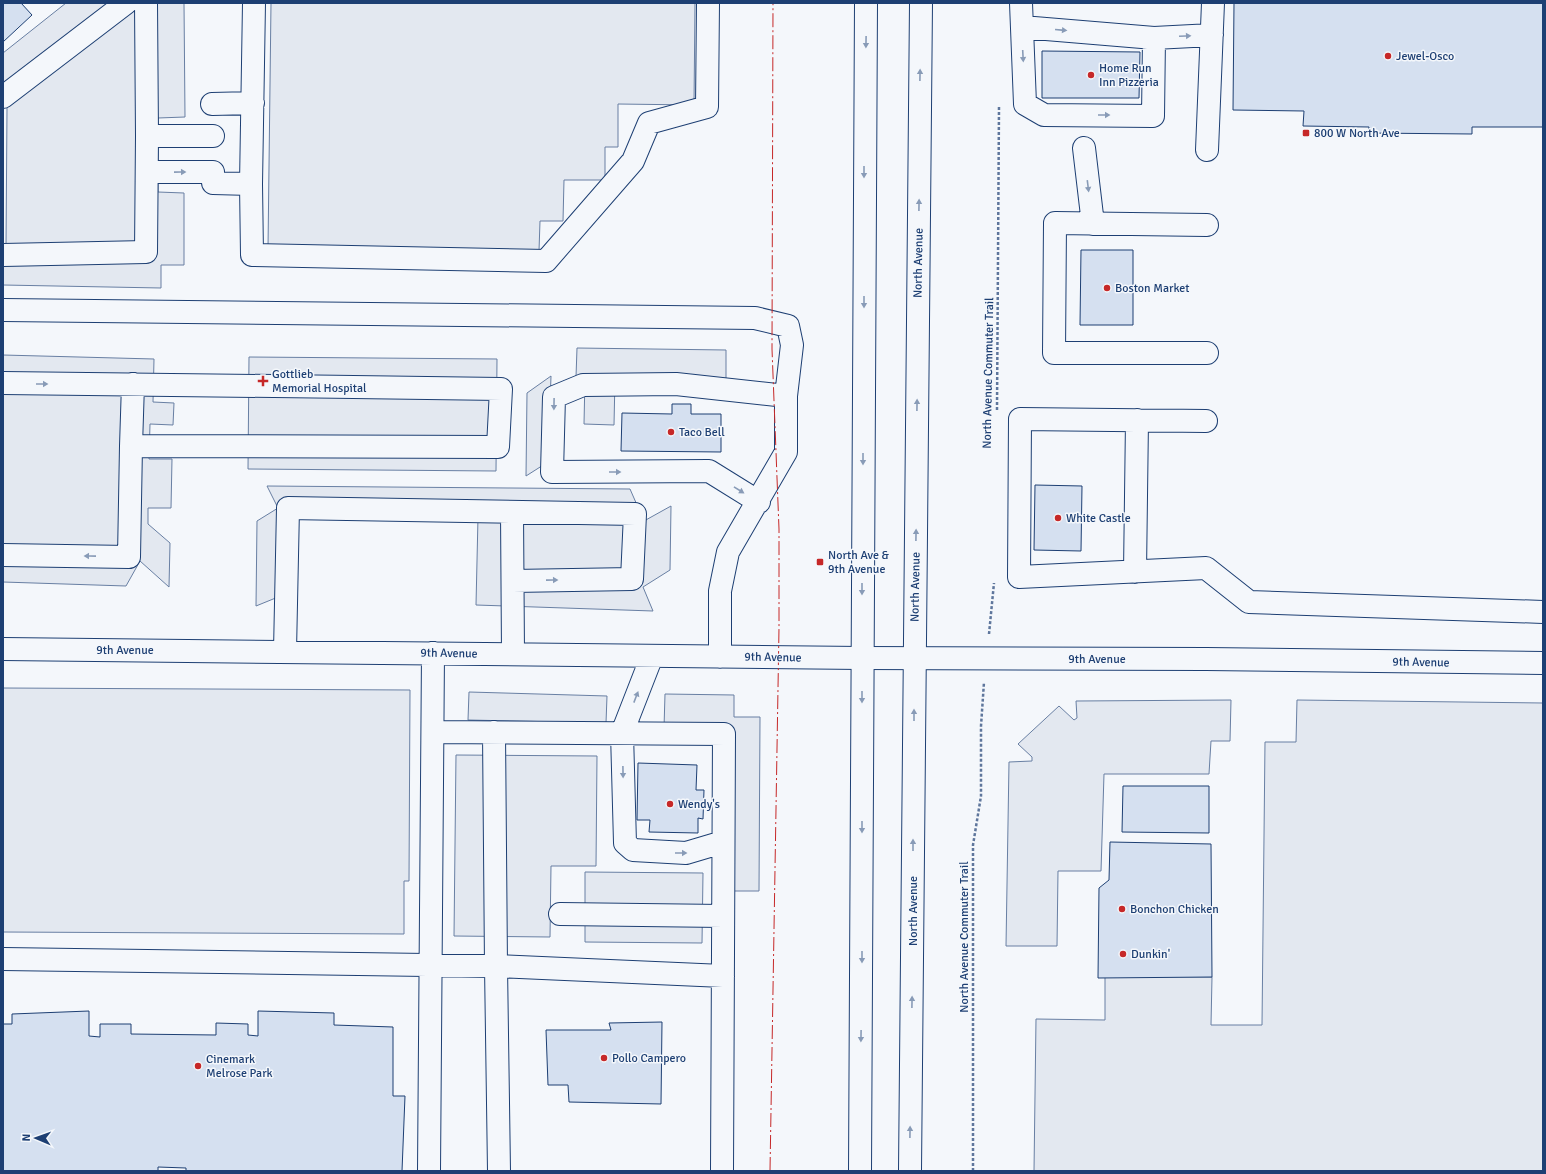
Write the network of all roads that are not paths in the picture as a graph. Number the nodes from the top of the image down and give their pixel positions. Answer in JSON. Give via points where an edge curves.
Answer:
{"nodes":[{"id":1,"x":126,"y":3,"type":"edge"},
{"id":2,"x":146,"y":3,"type":"edge"},
{"id":3,"x":254,"y":3,"type":"edge"},
{"id":4,"x":708,"y":3,"type":"edge"},
{"id":5,"x":866,"y":3,"type":"edge"},
{"id":6,"x":921,"y":3,"type":"edge"},
{"id":7,"x":1021,"y":3,"type":"edge"},
{"id":8,"x":1213,"y":3,"type":"edge"},
{"id":9,"x":1022,"y":27,"type":"junction"},
{"id":10,"x":1212,"y":35,"type":"junction"},
{"id":11,"x":1154,"y":38,"type":"junction"},
{"id":12,"x":3,"y":97,"type":"edge"},
{"id":13,"x":252,"y":103,"type":"junction"},
{"id":14,"x":212,"y":104,"type":"dead end"},
{"id":15,"x":147,"y":136,"type":"junction"},
{"id":16,"x":213,"y":136,"type":"dead end"},
{"id":17,"x":1084,"y":148,"type":"dead end"},
{"id":18,"x":1208,"y":150,"type":"dead end"},
{"id":19,"x":147,"y":172,"type":"junction"},
{"id":20,"x":251,"y":184,"type":"junction"},
{"id":21,"x":1093,"y":224,"type":"junction"},
{"id":22,"x":1207,"y":225,"type":"dead end"},
{"id":23,"x":3,"y":255,"type":"edge"},
{"id":24,"x":3,"y":310,"type":"edge"},
{"id":25,"x":1206,"y":353,"type":"dead end"},
{"id":26,"x":3,"y":383,"type":"edge"},
{"id":27,"x":132,"y":384,"type":"junction"},
{"id":28,"x":786,"y":396,"type":"junction"},
{"id":29,"x":1137,"y":420,"type":"junction"},
{"id":30,"x":1206,"y":421,"type":"dead end"},
{"id":31,"x":131,"y":446,"type":"junction"},
{"id":32,"x":758,"y":502,"type":"junction"},
{"id":33,"x":512,"y":512,"type":"junction"},
{"id":34,"x":3,"y":555,"type":"edge"},
{"id":35,"x":1135,"y":572,"type":"junction"},
{"id":36,"x":513,"y":581,"type":"junction"},
{"id":37,"x":1543,"y":612,"type":"edge"},
{"id":38,"x":3,"y":648,"type":"edge"},
{"id":39,"x":285,"y":651,"type":"junction"},
{"id":40,"x":433,"y":653,"type":"junction"},
{"id":41,"x":513,"y":654,"type":"junction"},
{"id":42,"x":652,"y":656,"type":"junction"},
{"id":43,"x":720,"y":657,"type":"junction"},
{"id":44,"x":862,"y":658,"type":"junction"},
{"id":45,"x":915,"y":658,"type":"junction"},
{"id":46,"x":1543,"y":663,"type":"edge"},
{"id":47,"x":433,"y":732,"type":"junction"},
{"id":48,"x":494,"y":732,"type":"junction"},
{"id":49,"x":622,"y":733,"type":"junction"},
{"id":50,"x":723,"y":842,"type":"junction"},
{"id":51,"x":560,"y":914,"type":"dead end"},
{"id":52,"x":723,"y":916,"type":"junction"},
{"id":53,"x":3,"y":959,"type":"edge"},
{"id":54,"x":430,"y":965,"type":"junction"},
{"id":55,"x":496,"y":966,"type":"junction"},
{"id":56,"x":723,"y":976,"type":"junction"},
{"id":57,"x":429,"y":1171,"type":"edge"},
{"id":58,"x":499,"y":1171,"type":"edge"},
{"id":59,"x":722,"y":1171,"type":"edge"},
{"id":60,"x":860,"y":1171,"type":"edge"},
{"id":61,"x":910,"y":1171,"type":"edge"}],
"edges":[{"from":1,"to":12,"type":"main road"},
{"from":2,"to":15,"type":"main road"},
{"from":3,"to":13,"type":"main road"},
{"from":4,"to":20,"type":"main road","via":[[707,106],[649,123],[633,161],[546,261],[252,255]]},
{"from":5,"to":44,"type":"main road","one_way":true},
{"from":45,"to":6,"type":"main road","name":"North Avenue","one_way":true},
{"from":7,"to":9,"type":"main road"},
{"from":8,"to":10,"type":"main road"},
{"from":9,"to":11,"type":"main road","one_way":true},
{"from":9,"to":11,"type":"main road","one_way":true,"via":[[1025,104],[1044,115],[1153,116]]},
{"from":11,"to":10,"type":"main road","one_way":true},
{"from":10,"to":18,"type":"main road"},
{"from":13,"to":14,"type":"main road"},
{"from":13,"to":20,"type":"main road"},
{"from":15,"to":16,"type":"main road"},
{"from":15,"to":19,"type":"main road"},
{"from":17,"to":21,"type":"main road","one_way":true},
{"from":19,"to":20,"type":"main road","one_way":true,"via":[[213,177]]},
{"from":19,"to":23,"type":"main road","via":[[146,252]]},
{"from":21,"to":22,"type":"main road"},
{"from":21,"to":25,"type":"main road","via":[[1055,223],[1054,353]]},
{"from":24,"to":28,"type":"main road","via":[[755,318],[788,326],[792,345]]},
{"from":26,"to":27,"type":"main road","one_way":true},
{"from":27,"to":31,"type":"main road"},
{"from":27,"to":31,"type":"main road","via":[[501,389],[498,447]]},
{"from":28,"to":32,"type":"main road","via":[[786,452]]},
{"from":28,"to":32,"type":"main road","one_way":true,"via":[[676,384],[583,385],[554,397],[552,472],[708,471]]},
{"from":29,"to":30,"type":"main road"},
{"from":29,"to":35,"type":"main road"},
{"from":29,"to":35,"type":"main road","via":[[1020,419],[1019,577]]},
{"from":31,"to":34,"type":"main road","one_way":true,"via":[[129,557]]},
{"from":32,"to":43,"type":"main road","via":[[728,552],[720,590]]},
{"from":33,"to":36,"type":"main road"},
{"from":36,"to":33,"type":"main road","one_way":true,"via":[[632,579],[635,514]]},
{"from":33,"to":39,"type":"main road","via":[[288,508]]},
{"from":35,"to":37,"type":"main road","via":[[1206,568],[1248,602]]},
{"from":36,"to":41,"type":"main road"},
{"from":38,"to":39,"type":"main road","name":"9th Avenue"},
{"from":39,"to":40,"type":"main road","name":"9th Avenue"},
{"from":40,"to":41,"type":"main road","name":"9th Avenue"},
{"from":40,"to":47,"type":"main road"},
{"from":41,"to":42,"type":"main road","name":"9th Avenue"},
{"from":42,"to":43,"type":"main road","name":"9th Avenue"},
{"from":49,"to":42,"type":"main road","one_way":true},
{"from":43,"to":44,"type":"main road","name":"9th Avenue"},
{"from":44,"to":45,"type":"main road","name":"9th Avenue"},
{"from":44,"to":60,"type":"main road","one_way":true},
{"from":45,"to":46,"type":"main road","name":"9th Avenue"},
{"from":61,"to":45,"type":"main road","name":"North Avenue","one_way":true},
{"from":47,"to":48,"type":"main road"},
{"from":47,"to":54,"type":"main road"},
{"from":48,"to":49,"type":"main road"},
{"from":48,"to":55,"type":"main road"},
{"from":49,"to":50,"type":"main road","via":[[724,734]]},
{"from":49,"to":50,"type":"main road","one_way":true,"via":[[625,843],[633,850],[686,853]]},
{"from":50,"to":52,"type":"main road"},
{"from":51,"to":52,"type":"main road"},
{"from":52,"to":56,"type":"main road"},
{"from":53,"to":54,"type":"main road"},
{"from":54,"to":55,"type":"main road"},
{"from":54,"to":57,"type":"main road"},
{"from":55,"to":56,"type":"main road"},
{"from":55,"to":58,"type":"main road"},
{"from":56,"to":59,"type":"main road"}]}
